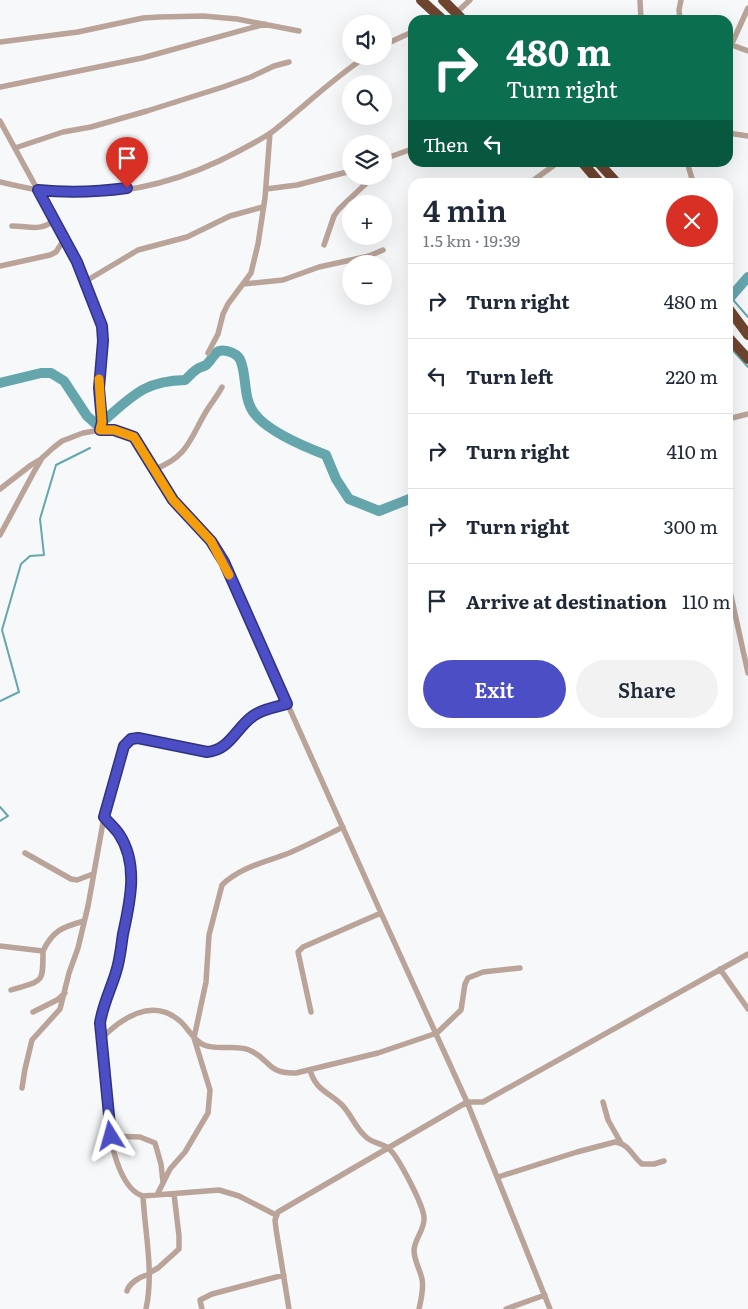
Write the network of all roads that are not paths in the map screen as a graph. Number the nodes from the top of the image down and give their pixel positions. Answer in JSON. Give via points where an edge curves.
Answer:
{"nodes":[{"id":1,"x":421,"y":0,"type":"edge"},
{"id":2,"x":443,"y":0,"type":"edge"},
{"id":3,"x":470,"y":0,"type":"edge"},
{"id":4,"x":640,"y":0,"type":"edge"},
{"id":5,"x":681,"y":0,"type":"edge"},
{"id":6,"x":748,"y":8,"type":"edge"},
{"id":7,"x":436,"y":15,"type":"edge"},
{"id":8,"x":457,"y":15,"type":"edge"},
{"id":9,"x":460,"y":15,"type":"edge"},
{"id":10,"x":641,"y":15,"type":"edge"},
{"id":11,"x":680,"y":15,"type":"edge"},
{"id":12,"x":265,"y":24,"type":"junction"},
{"id":13,"x":300,"y":31,"type":"dead end"},
{"id":14,"x":408,"y":34,"type":"edge"},
{"id":15,"x":733,"y":36,"type":"edge"},
{"id":16,"x":0,"y":42,"type":"edge"},
{"id":17,"x":392,"y":42,"type":"edge"},
{"id":18,"x":733,"y":45,"type":"edge"},
{"id":19,"x":748,"y":51,"type":"edge"},
{"id":20,"x":289,"y":62,"type":"dead end"},
{"id":21,"x":356,"y":65,"type":"edge"},
{"id":22,"x":0,"y":87,"type":"edge"},
{"id":23,"x":0,"y":121,"type":"edge"},
{"id":24,"x":270,"y":133,"type":"junction"},
{"id":25,"x":733,"y":134,"type":"edge"},
{"id":26,"x":748,"y":136,"type":"edge"},
{"id":27,"x":15,"y":148,"type":"junction"},
{"id":28,"x":408,"y":150,"type":"edge"},
{"id":29,"x":392,"y":156,"type":"edge"},
{"id":30,"x":552,"y":167,"type":"edge"},
{"id":31,"x":586,"y":167,"type":"edge"},
{"id":32,"x":602,"y":167,"type":"edge"},
{"id":33,"x":342,"y":173,"type":"edge"},
{"id":34,"x":536,"y":178,"type":"edge"},
{"id":35,"x":596,"y":178,"type":"edge"},
{"id":36,"x":612,"y":178,"type":"edge"},
{"id":37,"x":0,"y":182,"type":"edge"},
{"id":38,"x":364,"y":185,"type":"edge"},
{"id":39,"x":266,"y":189,"type":"junction"},
{"id":40,"x":38,"y":190,"type":"junction"},
{"id":41,"x":264,"y":207,"type":"junction"},
{"id":42,"x":55,"y":220,"type":"junction"},
{"id":43,"x":12,"y":226,"type":"dead end"},
{"id":44,"x":65,"y":238,"type":"junction"},
{"id":45,"x":324,"y":245,"type":"dead end"},
{"id":46,"x":383,"y":250,"type":"dead end"},
{"id":47,"x":0,"y":266,"type":"edge"},
{"id":48,"x":86,"y":281,"type":"junction"},
{"id":49,"x":243,"y":284,"type":"junction"},
{"id":50,"x":733,"y":316,"type":"edge"},
{"id":51,"x":748,"y":335,"type":"edge"},
{"id":52,"x":733,"y":342,"type":"edge"},
{"id":53,"x":208,"y":353,"type":"dead end"},
{"id":54,"x":748,"y":359,"type":"edge"},
{"id":55,"x":222,"y":387,"type":"dead end"},
{"id":56,"x":748,"y":414,"type":"edge"},
{"id":57,"x":733,"y":417,"type":"edge"},
{"id":58,"x":100,"y":430,"type":"junction"},
{"id":59,"x":42,"y":458,"type":"junction"},
{"id":60,"x":154,"y":468,"type":"junction"},
{"id":61,"x":0,"y":489,"type":"edge"},
{"id":62,"x":0,"y":535,"type":"edge"},
{"id":63,"x":733,"y":607,"type":"edge"},
{"id":64,"x":748,"y":644,"type":"edge"},
{"id":65,"x":741,"y":646,"type":"junction"},
{"id":66,"x":748,"y":673,"type":"edge"},
{"id":67,"x":287,"y":704,"type":"junction"},
{"id":68,"x":104,"y":817,"type":"junction"},
{"id":69,"x":343,"y":827,"type":"junction"},
{"id":70,"x":25,"y":853,"type":"dead end"},
{"id":71,"x":93,"y":874,"type":"junction"},
{"id":72,"x":381,"y":913,"type":"junction"},
{"id":73,"x":84,"y":921,"type":"junction"},
{"id":74,"x":0,"y":946,"type":"edge"},
{"id":75,"x":43,"y":950,"type":"junction"},
{"id":76,"x":748,"y":954,"type":"edge"},
{"id":77,"x":520,"y":968,"type":"dead end"},
{"id":78,"x":720,"y":969,"type":"junction"},
{"id":79,"x":11,"y":990,"type":"dead end"},
{"id":80,"x":64,"y":993,"type":"junction"},
{"id":81,"x":748,"y":1009,"type":"edge"},
{"id":82,"x":33,"y":1012,"type":"dead end"},
{"id":83,"x":311,"y":1012,"type":"dead end"},
{"id":84,"x":437,"y":1033,"type":"junction"},
{"id":85,"x":194,"y":1038,"type":"junction"},
{"id":86,"x":100,"y":1040,"type":"junction"},
{"id":87,"x":310,"y":1070,"type":"junction"},
{"id":88,"x":22,"y":1088,"type":"dead end"},
{"id":89,"x":467,"y":1102,"type":"junction"},
{"id":90,"x":603,"y":1102,"type":"dead end"},
{"id":91,"x":111,"y":1136,"type":"junction"},
{"id":92,"x":621,"y":1142,"type":"junction"},
{"id":93,"x":389,"y":1148,"type":"junction"},
{"id":94,"x":664,"y":1161,"type":"dead end"},
{"id":95,"x":498,"y":1176,"type":"junction"},
{"id":96,"x":163,"y":1182,"type":"junction"},
{"id":97,"x":174,"y":1194,"type":"junction"},
{"id":98,"x":157,"y":1195,"type":"junction"},
{"id":99,"x":143,"y":1196,"type":"junction"},
{"id":100,"x":276,"y":1215,"type":"junction"},
{"id":101,"x":149,"y":1274,"type":"junction"},
{"id":102,"x":284,"y":1275,"type":"junction"},
{"id":103,"x":127,"y":1290,"type":"dead end"},
{"id":104,"x":545,"y":1295,"type":"junction"},
{"id":105,"x":146,"y":1309,"type":"edge"},
{"id":106,"x":202,"y":1309,"type":"edge"},
{"id":107,"x":289,"y":1309,"type":"edge"},
{"id":108,"x":420,"y":1309,"type":"edge"},
{"id":109,"x":506,"y":1309,"type":"edge"},
{"id":110,"x":550,"y":1309,"type":"edge"}],
"edges":[{"from":1,"to":7,"type":"highway"},
{"from":2,"to":8,"type":"highway"},
{"from":3,"to":9,"type":"street"},
{"from":4,"to":10,"type":"street"},
{"from":5,"to":11,"type":"street"},
{"from":6,"to":15,"type":"street"},
{"from":12,"to":13,"type":"street"},
{"from":12,"to":16,"type":"street","via":[[214,17],[143,18],[78,32]]},
{"from":12,"to":22,"type":"street","via":[[142,58]]},
{"from":14,"to":17,"type":"street"},
{"from":18,"to":19,"type":"street"},
{"from":20,"to":27,"type":"street","via":[[147,111]]},
{"from":21,"to":24,"type":"street"},
{"from":23,"to":27,"type":"street"},
{"from":24,"to":39,"type":"street"},
{"from":24,"to":40,"type":"street","via":[[207,167],[165,182],[90,193]]},
{"from":25,"to":26,"type":"street"},
{"from":27,"to":40,"type":"street"},
{"from":28,"to":29,"type":"street"},
{"from":30,"to":34,"type":"street"},
{"from":31,"to":35,"type":"highway"},
{"from":32,"to":36,"type":"highway"},
{"from":33,"to":39,"type":"street"},
{"from":37,"to":40,"type":"street"},
{"from":38,"to":45,"type":"street","via":[[334,216]]},
{"from":39,"to":41,"type":"street"},
{"from":40,"to":42,"type":"street"},
{"from":41,"to":48,"type":"street","via":[[230,216],[187,237],[138,250]]},
{"from":41,"to":49,"type":"street","via":[[251,273]]},
{"from":42,"to":43,"type":"street","via":[[36,228]]},
{"from":42,"to":44,"type":"street"},
{"from":44,"to":47,"type":"street","via":[[56,252],[50,255]]},
{"from":44,"to":48,"type":"street"},
{"from":46,"to":49,"type":"street","via":[[283,280]]},
{"from":48,"to":58,"type":"street","via":[[102,326]]},
{"from":49,"to":53,"type":"street","via":[[228,304]]},
{"from":50,"to":51,"type":"highway"},
{"from":52,"to":54,"type":"highway"},
{"from":55,"to":60,"type":"street","via":[[189,443],[173,460]]},
{"from":56,"to":57,"type":"street"},
{"from":58,"to":59,"type":"street","via":[[62,441]]},
{"from":58,"to":60,"type":"street","via":[[114,430],[134,437]]},
{"from":59,"to":61,"type":"street"},
{"from":59,"to":62,"type":"street"},
{"from":60,"to":67,"type":"street","via":[[173,500],[211,541],[224,562]]},
{"from":63,"to":65,"type":"street"},
{"from":64,"to":65,"type":"street"},
{"from":65,"to":66,"type":"street"},
{"from":67,"to":68,"type":"street","via":[[254,715],[226,745],[216,751],[131,739],[124,746]]},
{"from":67,"to":69,"type":"street"},
{"from":68,"to":71,"type":"street"},
{"from":68,"to":86,"type":"street","via":[[124,843],[131,884],[116,971],[103,1006]]},
{"from":69,"to":72,"type":"street"},
{"from":69,"to":85,"type":"street","via":[[245,869],[222,885],[209,935],[206,982]]},
{"from":70,"to":71,"type":"street","via":[[71,879]]},
{"from":71,"to":73,"type":"street"},
{"from":72,"to":83,"type":"street","via":[[300,949],[297,955]]},
{"from":72,"to":84,"type":"street"},
{"from":73,"to":75,"type":"street","via":[[57,931]]},
{"from":73,"to":80,"type":"street"},
{"from":74,"to":75,"type":"street"},
{"from":75,"to":79,"type":"street","via":[[41,978]]},
{"from":76,"to":78,"type":"street"},
{"from":77,"to":84,"type":"street","via":[[483,972],[468,978],[461,1010]]},
{"from":78,"to":81,"type":"street"},
{"from":78,"to":89,"type":"street","via":[[483,1102]]},
{"from":80,"to":82,"type":"street"},
{"from":80,"to":88,"type":"street","via":[[60,1009],[32,1040]]},
{"from":84,"to":87,"type":"street","via":[[388,1050]]},
{"from":84,"to":89,"type":"street"},
{"from":85,"to":86,"type":"street","via":[[180,1021],[155,1010],[128,1017]]},
{"from":85,"to":87,"type":"street","via":[[211,1048],[249,1050],[283,1074]]},
{"from":85,"to":96,"type":"street","via":[[210,1090],[208,1114]]},
{"from":86,"to":91,"type":"street"},
{"from":87,"to":93,"type":"street","via":[[316,1084],[342,1105],[363,1135]]},
{"from":89,"to":93,"type":"street"},
{"from":89,"to":95,"type":"street"},
{"from":90,"to":92,"type":"street","via":[[608,1120]]},
{"from":91,"to":96,"type":"street","via":[[140,1137],[154,1143]]},
{"from":91,"to":99,"type":"street","via":[[123,1176],[136,1194]]},
{"from":92,"to":94,"type":"street","via":[[642,1164]]},
{"from":92,"to":95,"type":"street"},
{"from":93,"to":100,"type":"street","via":[[281,1209]]},
{"from":93,"to":108,"type":"street","via":[[405,1172],[424,1214],[424,1224],[414,1251],[422,1278]]},
{"from":95,"to":104,"type":"street"},
{"from":96,"to":98,"type":"street"},
{"from":97,"to":98,"type":"street"},
{"from":97,"to":100,"type":"street","via":[[208,1190],[229,1192]]},
{"from":97,"to":101,"type":"street","via":[[179,1249]]},
{"from":98,"to":99,"type":"street"},
{"from":99,"to":101,"type":"street"},
{"from":100,"to":102,"type":"street"},
{"from":101,"to":103,"type":"street","via":[[130,1284]]},
{"from":101,"to":105,"type":"street"},
{"from":102,"to":106,"type":"street","via":[[212,1294],[200,1300]]},
{"from":102,"to":107,"type":"street"},
{"from":104,"to":109,"type":"street"},
{"from":104,"to":110,"type":"street"}]}
